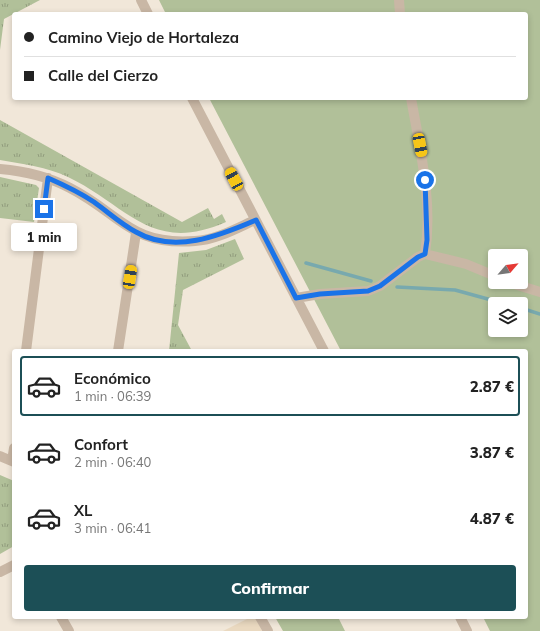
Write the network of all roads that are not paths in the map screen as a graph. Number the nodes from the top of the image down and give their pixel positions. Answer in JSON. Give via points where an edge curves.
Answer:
{"nodes":[{"id":1,"x":141,"y":0,"type":"edge"},
{"id":2,"x":399,"y":0,"type":"edge"},
{"id":3,"x":147,"y":12,"type":"edge"},
{"id":4,"x":400,"y":12,"type":"edge"},
{"id":5,"x":193,"y":100,"type":"edge"},
{"id":6,"x":411,"y":100,"type":"edge"},
{"id":7,"x":0,"y":169,"type":"edge"},
{"id":8,"x":48,"y":178,"type":"junction"},
{"id":9,"x":256,"y":220,"type":"junction"},
{"id":10,"x":136,"y":233,"type":"junction"},
{"id":11,"x":425,"y":254,"type":"junction"},
{"id":12,"x":488,"y":273,"type":"edge"},
{"id":13,"x":528,"y":288,"type":"edge"},
{"id":14,"x":540,"y":292,"type":"edge"},
{"id":15,"x":296,"y":298,"type":"junction"},
{"id":16,"x":26,"y":349,"type":"edge"},
{"id":17,"x":118,"y":349,"type":"edge"},
{"id":18,"x":323,"y":349,"type":"edge"},
{"id":19,"x":0,"y":456,"type":"edge"},
{"id":20,"x":12,"y":461,"type":"edge"},
{"id":21,"x":12,"y":566,"type":"edge"},
{"id":22,"x":0,"y":572,"type":"edge"},
{"id":23,"x":62,"y":619,"type":"edge"},
{"id":24,"x":261,"y":619,"type":"edge"},
{"id":25,"x":461,"y":619,"type":"edge"},
{"id":26,"x":69,"y":631,"type":"edge"},
{"id":27,"x":268,"y":631,"type":"edge"},
{"id":28,"x":468,"y":631,"type":"edge"}],
"edges":[{"from":1,"to":3,"type":"street"},
{"from":2,"to":4,"type":"street"},
{"from":5,"to":9,"type":"street"},
{"from":6,"to":11,"type":"street","via":[[424,167],[427,240]]},
{"from":7,"to":8,"type":"street"},
{"from":8,"to":10,"type":"street","via":[[71,188]]},
{"from":8,"to":16,"type":"street"},
{"from":9,"to":10,"type":"street","via":[[215,237],[196,241],[165,241]]},
{"from":9,"to":15,"type":"street"},
{"from":10,"to":17,"type":"street"},
{"from":11,"to":12,"type":"street","via":[[466,264]]},
{"from":11,"to":15,"type":"street","via":[[380,286],[368,291]]},
{"from":13,"to":14,"type":"street"},
{"from":15,"to":18,"type":"street"},
{"from":19,"to":20,"type":"street"},
{"from":21,"to":22,"type":"street"},
{"from":23,"to":26,"type":"street"},
{"from":24,"to":27,"type":"street"},
{"from":25,"to":28,"type":"street"}]}
